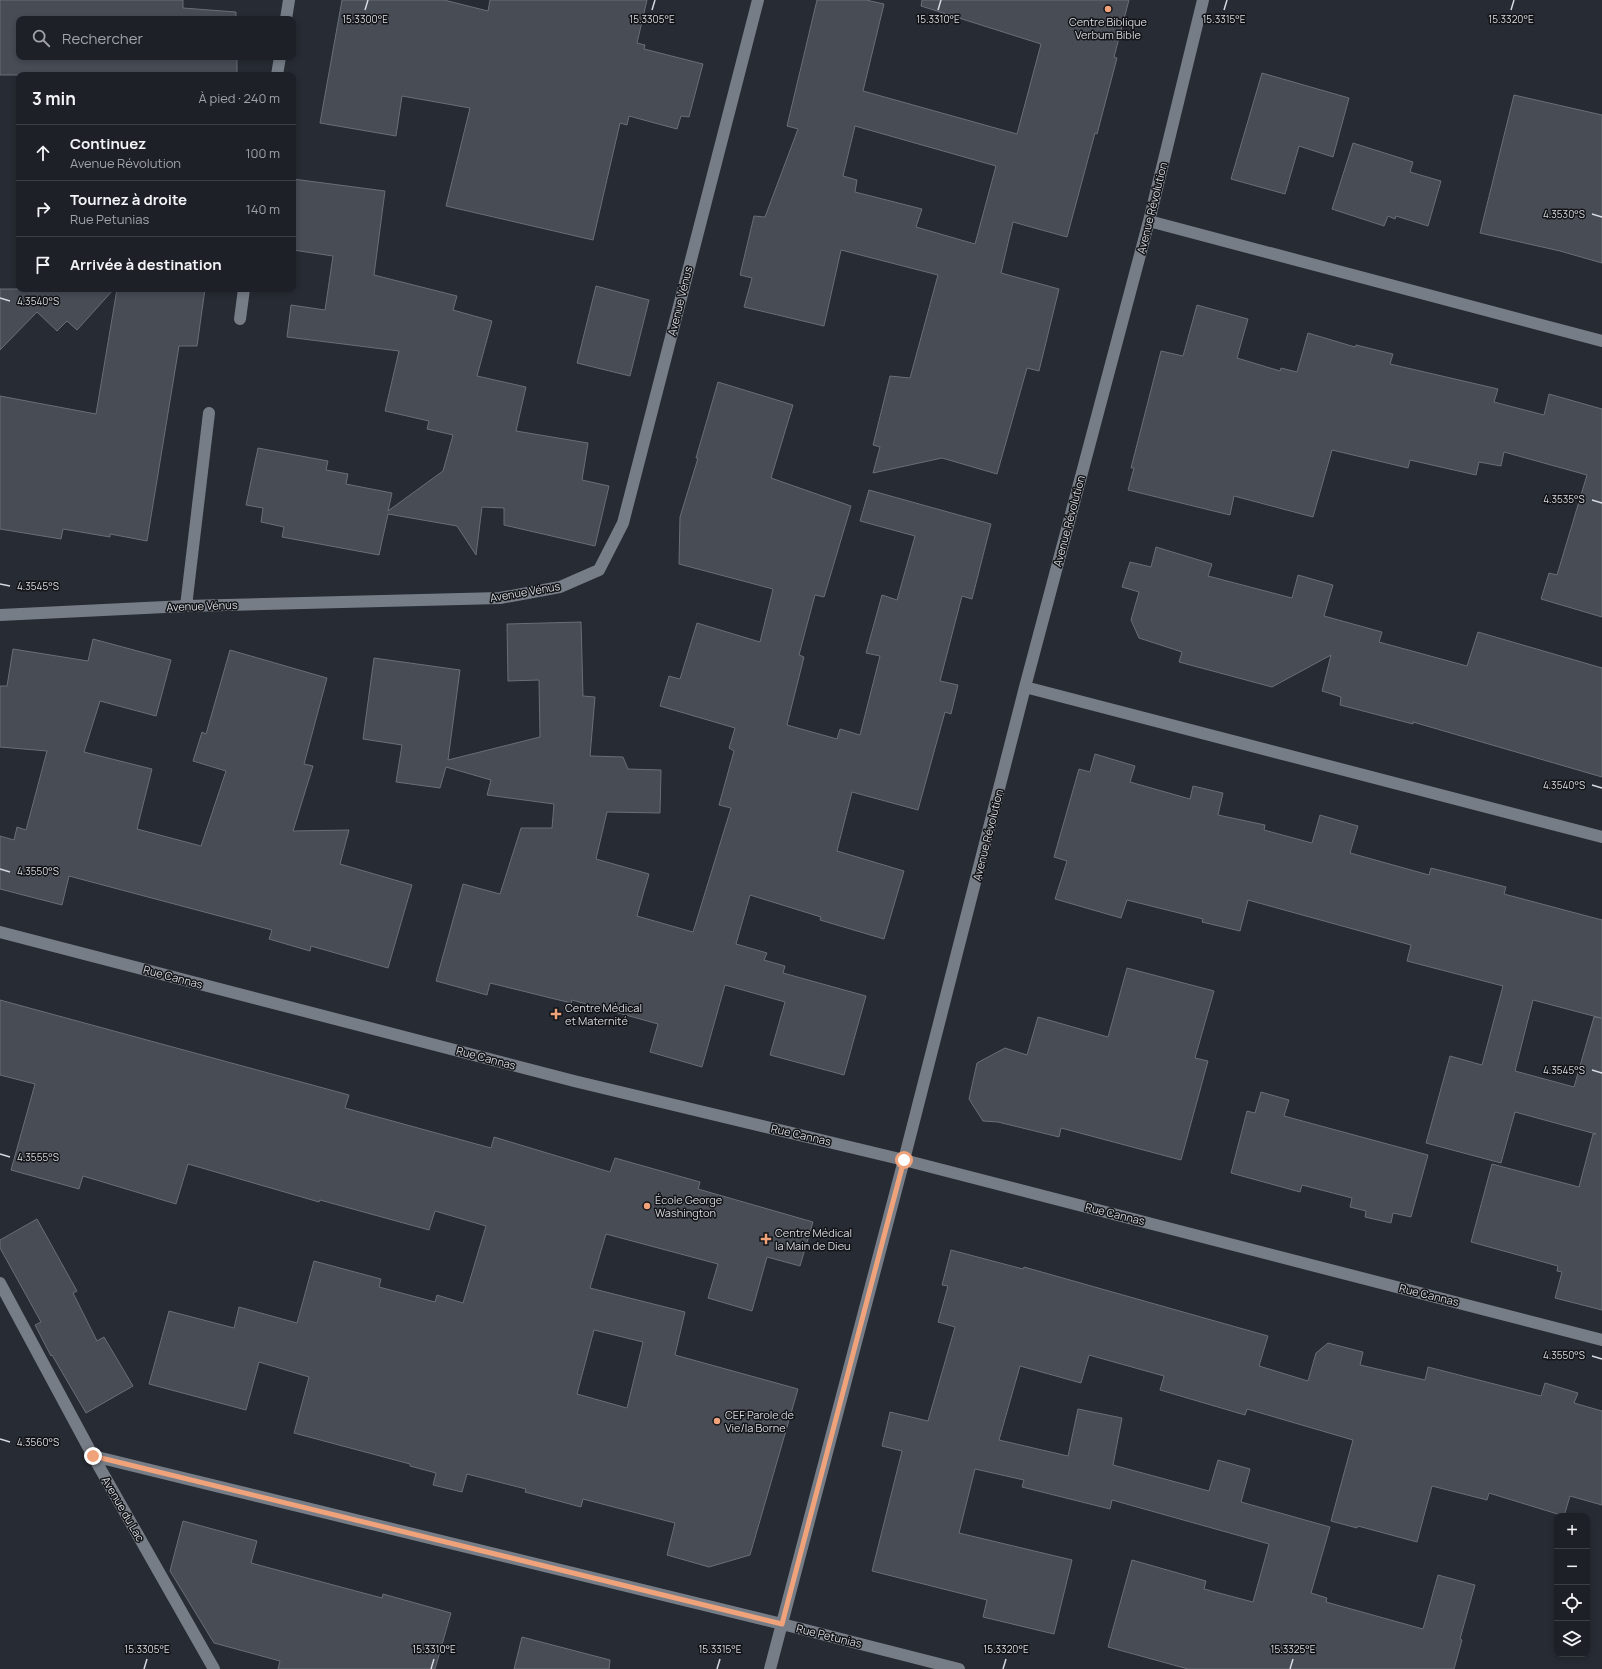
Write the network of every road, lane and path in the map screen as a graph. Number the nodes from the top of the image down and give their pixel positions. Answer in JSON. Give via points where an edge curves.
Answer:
{"nodes":[{"id":1,"x":289,"y":0,"type":"edge"},
{"id":2,"x":758,"y":0,"type":"edge"},
{"id":3,"x":1203,"y":0,"type":"edge"},
{"id":4,"x":286,"y":16,"type":"edge"},
{"id":5,"x":280,"y":60,"type":"edge"},
{"id":6,"x":278,"y":72,"type":"edge"},
{"id":7,"x":1150,"y":221,"type":"junction"},
{"id":8,"x":244,"y":292,"type":"edge"},
{"id":9,"x":240,"y":319,"type":"dead end"},
{"id":10,"x":1602,"y":342,"type":"edge"},
{"id":11,"x":209,"y":414,"type":"dead end"},
{"id":12,"x":186,"y":606,"type":"junction"},
{"id":13,"x":0,"y":615,"type":"edge"},
{"id":14,"x":1025,"y":687,"type":"junction"},
{"id":15,"x":1602,"y":837,"type":"edge"},
{"id":16,"x":0,"y":932,"type":"edge"},
{"id":17,"x":904,"y":1160,"type":"junction"},
{"id":18,"x":0,"y":1283,"type":"edge"},
{"id":19,"x":1602,"y":1340,"type":"edge"},
{"id":20,"x":93,"y":1456,"type":"junction"},
{"id":21,"x":782,"y":1624,"type":"junction"},
{"id":22,"x":214,"y":1669,"type":"edge"},
{"id":23,"x":770,"y":1669,"type":"edge"},
{"id":24,"x":959,"y":1669,"type":"edge"}],
"edges":[{"from":1,"to":4,"type":"street"},
{"from":2,"to":12,"type":"street","name":"Avenue Vénus","via":[[623,523],[599,570],[560,588],[500,598]]},
{"from":3,"to":7,"type":"street","name":"Avenue Révolution"},
{"from":5,"to":6,"type":"street"},
{"from":7,"to":10,"type":"street"},
{"from":7,"to":14,"type":"street","name":"Avenue Révolution"},
{"from":8,"to":9,"type":"street"},
{"from":11,"to":12,"type":"street"},
{"from":12,"to":13,"type":"street","name":"Avenue Vénus"},
{"from":14,"to":15,"type":"street"},
{"from":14,"to":17,"type":"street","name":"Avenue Révolution"},
{"from":16,"to":17,"type":"street","name":"Rue Cannas","via":[[574,1081]]},
{"from":17,"to":19,"type":"street","name":"Rue Cannas"},
{"from":17,"to":21,"type":"street","name":"Avenue Révolution"},
{"from":18,"to":20,"type":"street","name":"Avenue du Lac"},
{"from":20,"to":21,"type":"street","name":"Rue Petunias"},
{"from":20,"to":22,"type":"street","name":"Avenue du Lac"},
{"from":21,"to":23,"type":"street","name":"Avenue Révolution"},
{"from":21,"to":24,"type":"street","name":"Rue Petunias"}]}
